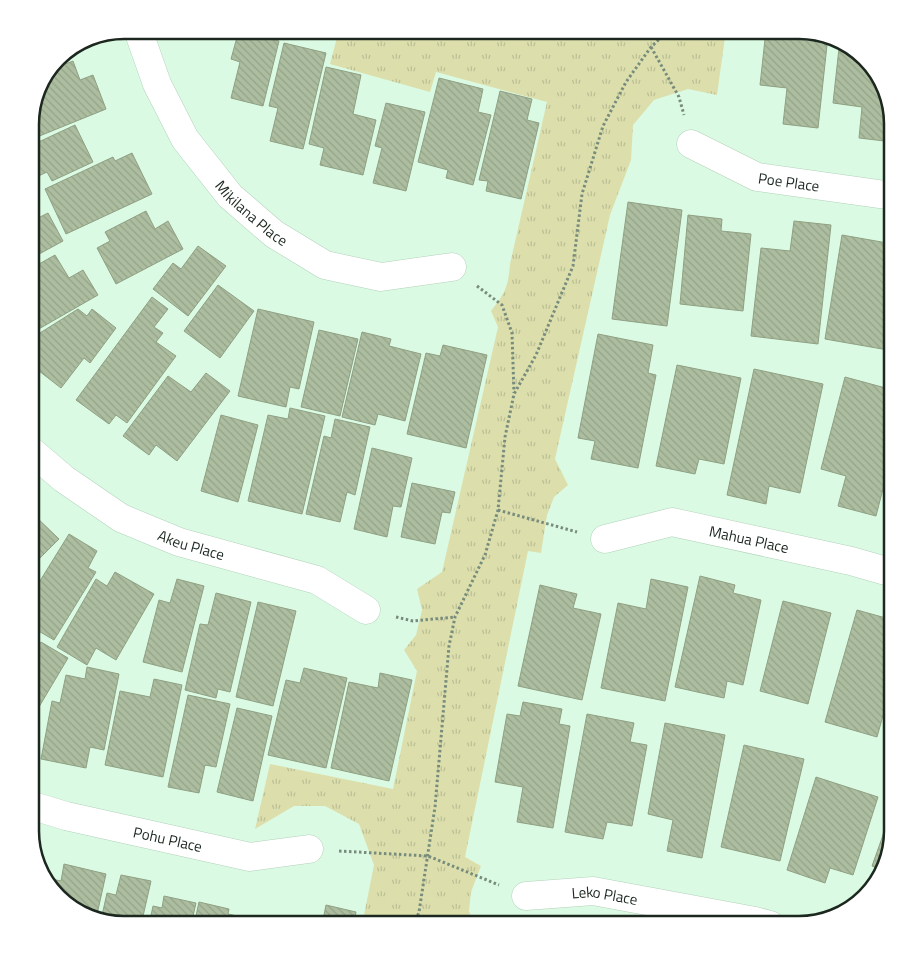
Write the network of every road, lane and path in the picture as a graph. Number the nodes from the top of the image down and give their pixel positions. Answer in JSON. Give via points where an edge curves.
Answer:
{"nodes":[{"id":1,"x":141,"y":39,"type":"edge"},
{"id":2,"x":659,"y":39,"type":"edge"},
{"id":3,"x":651,"y":47,"type":"junction"},
{"id":4,"x":691,"y":144,"type":"joint"},
{"id":5,"x":884,"y":195,"type":"edge"},
{"id":6,"x":452,"y":267,"type":"joint"},
{"id":7,"x":514,"y":394,"type":"junction"},
{"id":8,"x":39,"y":458,"type":"edge"},
{"id":9,"x":498,"y":510,"type":"junction"},
{"id":10,"x":604,"y":539,"type":"joint"},
{"id":11,"x":884,"y":570,"type":"edge"},
{"id":12,"x":366,"y":610,"type":"joint"},
{"id":13,"x":455,"y":618,"type":"junction"},
{"id":14,"x":39,"y":808,"type":"edge"},
{"id":15,"x":309,"y":849,"type":"joint"},
{"id":16,"x":428,"y":856,"type":"junction"},
{"id":17,"x":526,"y":896,"type":"joint"},
{"id":18,"x":418,"y":916,"type":"edge"},
{"id":19,"x":728,"y":916,"type":"edge"}],
"edges":[{"from":1,"to":6,"type":"street","name":"Mikilana Place","via":[[157,84],[185,139],[230,196],[274,234],[325,265],[381,277]]},
{"from":2,"to":3,"type":"path"},
{"from":3,"to":4,"type":"path","via":[[679,97]]},
{"from":3,"to":7,"type":"path","via":[[626,82],[604,126],[582,194],[573,266],[536,355]]},
{"from":4,"to":5,"type":"street","name":"Poe Place","via":[[757,177]]},
{"from":6,"to":7,"type":"path","via":[[502,305],[512,333]]},
{"from":7,"to":9,"type":"path","via":[[505,437]]},
{"from":8,"to":12,"type":"street","name":"Akeu Place","via":[[64,480],[121,518],[179,542],[317,580]]},
{"from":9,"to":10,"type":"path"},
{"from":9,"to":13,"type":"path","via":[[485,556]]},
{"from":10,"to":11,"type":"street","name":"Mahua Place","via":[[672,522],[851,560]]},
{"from":12,"to":13,"type":"path","via":[[413,621]]},
{"from":13,"to":16,"type":"path","via":[[449,646]]},
{"from":14,"to":15,"type":"street","name":"Pohu Place","via":[[250,857]]},
{"from":15,"to":16,"type":"path"},
{"from":16,"to":17,"type":"path"},
{"from":16,"to":18,"type":"path"},
{"from":17,"to":19,"type":"street","name":"Leko Place","via":[[593,891]]}]}
